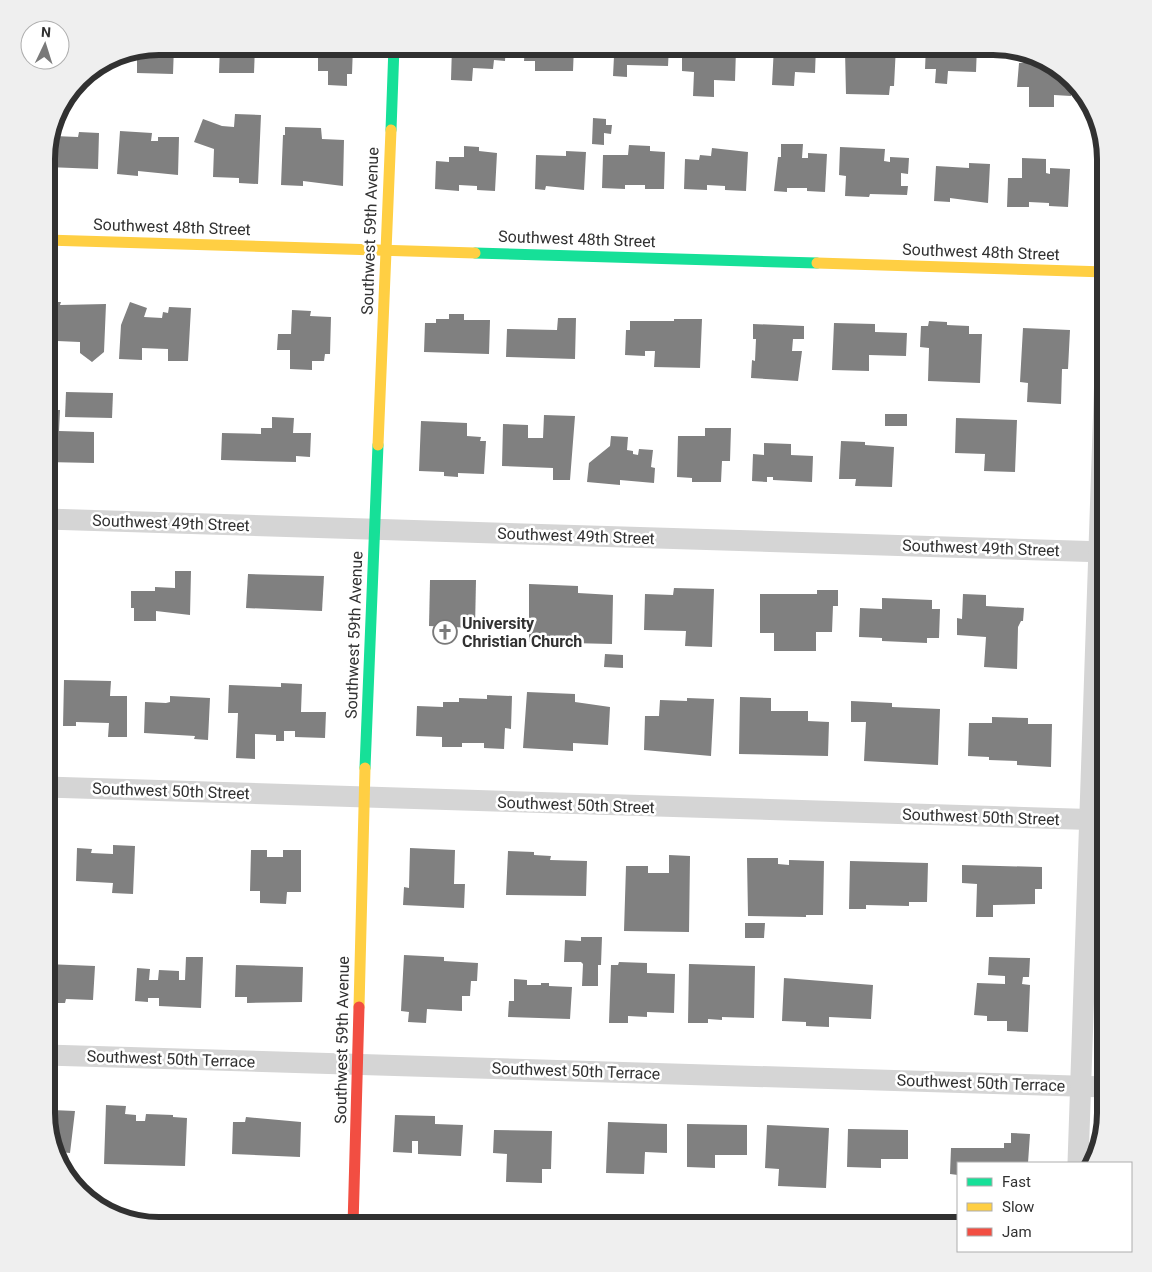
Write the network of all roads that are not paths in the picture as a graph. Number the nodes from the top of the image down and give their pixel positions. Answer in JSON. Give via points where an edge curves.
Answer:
{"nodes":[{"id":1,"x":394,"y":55,"type":"edge"},
{"id":2,"x":55,"y":240,"type":"edge"},
{"id":3,"x":386,"y":250,"type":"junction"},
{"id":4,"x":1097,"y":272,"type":"edge"},
{"id":5,"x":55,"y":519,"type":"edge"},
{"id":6,"x":375,"y":529,"type":"junction"},
{"id":7,"x":1097,"y":552,"type":"edge"},
{"id":8,"x":55,"y":787,"type":"edge"},
{"id":9,"x":364,"y":798,"type":"junction"},
{"id":10,"x":1097,"y":820,"type":"edge"},
{"id":11,"x":1097,"y":835,"type":"edge"},
{"id":12,"x":55,"y":1056,"type":"edge"},
{"id":13,"x":357,"y":1064,"type":"junction"},
{"id":14,"x":1080,"y":1086,"type":"junction"},
{"id":15,"x":1097,"y":1087,"type":"edge"},
{"id":16,"x":1078,"y":1162,"type":"edge"},
{"id":17,"x":354,"y":1217,"type":"edge"}],
"edges":[{"from":1,"to":3,"type":"street","name":"Southwest 59th Avenue"},
{"from":2,"to":3,"type":"street","name":"Southwest 48th Street"},
{"from":3,"to":4,"type":"street","name":"Southwest 48th Street"},
{"from":3,"to":6,"type":"street","name":"Southwest 59th Avenue"},
{"from":5,"to":6,"type":"street","name":"Southwest 49th Street"},
{"from":6,"to":7,"type":"street","name":"Southwest 49th Street"},
{"from":6,"to":9,"type":"street","name":"Southwest 59th Avenue"},
{"from":8,"to":9,"type":"street","name":"Southwest 50th Street"},
{"from":9,"to":10,"type":"street","name":"Southwest 50th Street"},
{"from":9,"to":13,"type":"street","name":"Southwest 59th Avenue"},
{"from":11,"to":14,"type":"street"},
{"from":12,"to":13,"type":"street","name":"Southwest 50th Terrace"},
{"from":13,"to":14,"type":"street","name":"Southwest 50th Terrace"},
{"from":13,"to":17,"type":"street","name":"Southwest 59th Avenue"},
{"from":14,"to":15,"type":"street","name":"Southwest 50th Terrace"},
{"from":14,"to":16,"type":"street"}]}
